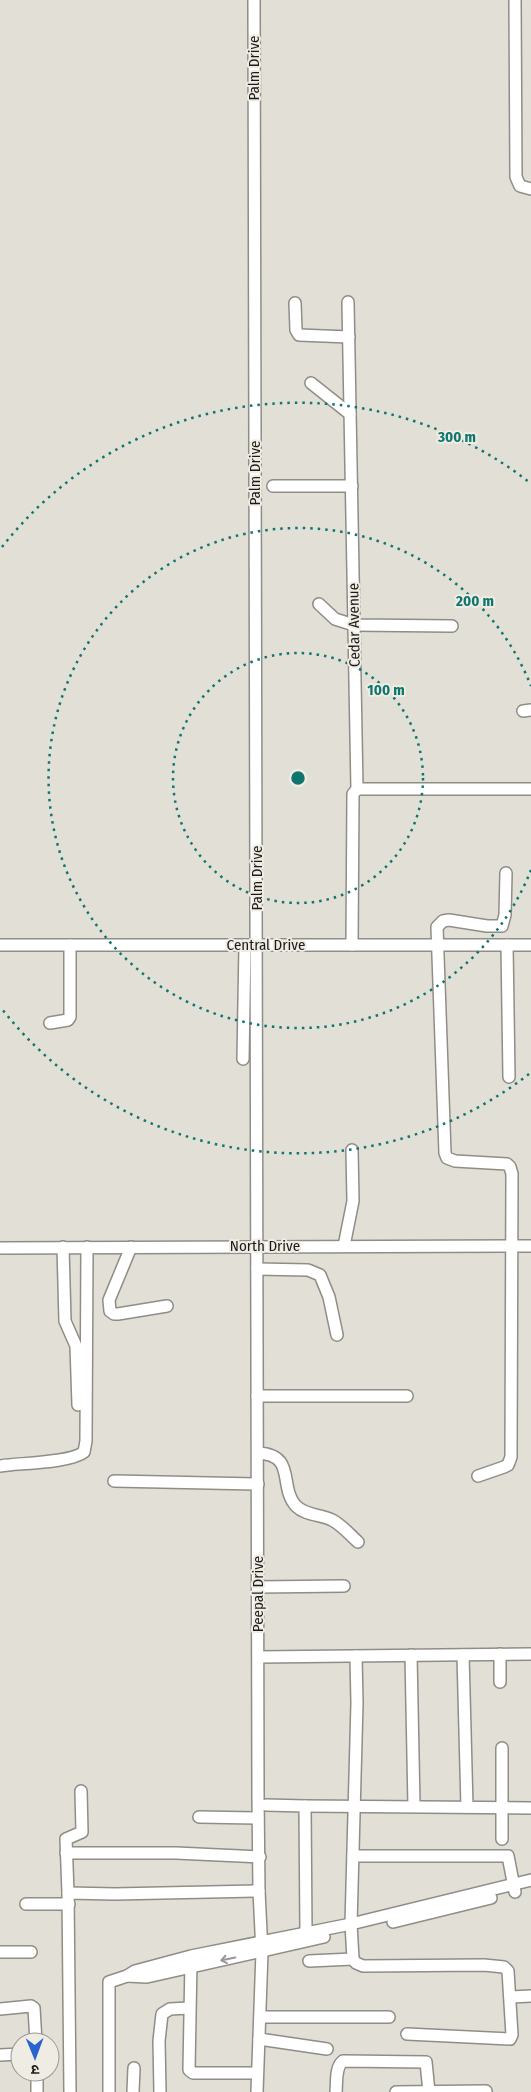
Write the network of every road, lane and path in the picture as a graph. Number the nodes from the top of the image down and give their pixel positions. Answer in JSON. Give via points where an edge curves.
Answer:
{"nodes":[{"id":1,"x":254,"y":0,"type":"edge"},
{"id":2,"x":514,"y":0,"type":"edge"},
{"id":3,"x":531,"y":189,"type":"edge"},
{"id":4,"x":348,"y":302,"type":"dead end"},
{"id":5,"x":295,"y":303,"type":"dead end"},
{"id":6,"x":349,"y":337,"type":"junction"},
{"id":7,"x":312,"y":383,"type":"dead end"},
{"id":8,"x":350,"y":414,"type":"junction"},
{"id":9,"x":273,"y":486,"type":"dead end"},
{"id":10,"x":352,"y":486,"type":"junction"},
{"id":11,"x":319,"y":604,"type":"dead end"},
{"id":12,"x":354,"y":626,"type":"junction"},
{"id":13,"x":452,"y":626,"type":"dead end"},
{"id":14,"x":357,"y":789,"type":"junction"},
{"id":15,"x":531,"y":789,"type":"edge"},
{"id":16,"x":506,"y":873,"type":"dead end"},
{"id":17,"x":0,"y":945,"type":"edge"},
{"id":18,"x":70,"y":945,"type":"junction"},
{"id":19,"x":245,"y":945,"type":"junction"},
{"id":20,"x":257,"y":945,"type":"junction"},
{"id":21,"x":507,"y":945,"type":"junction"},
{"id":22,"x":531,"y":945,"type":"edge"},
{"id":23,"x":352,"y":946,"type":"junction"},
{"id":24,"x":436,"y":946,"type":"junction"},
{"id":25,"x":50,"y":1022,"type":"dead end"},
{"id":26,"x":243,"y":1059,"type":"dead end"},
{"id":27,"x":509,"y":1077,"type":"dead end"},
{"id":28,"x":352,"y":1150,"type":"dead end"},
{"id":29,"x":256,"y":1246,"type":"junction"},
{"id":30,"x":344,"y":1246,"type":"junction"},
{"id":31,"x":511,"y":1246,"type":"junction"},
{"id":32,"x":531,"y":1246,"type":"edge"},
{"id":33,"x":63,"y":1247,"type":"junction"},
{"id":34,"x":87,"y":1247,"type":"junction"},
{"id":35,"x":130,"y":1247,"type":"junction"},
{"id":36,"x":0,"y":1248,"type":"edge"},
{"id":37,"x":256,"y":1269,"type":"junction"},
{"id":38,"x":167,"y":1306,"type":"dead end"},
{"id":39,"x":337,"y":1335,"type":"dead end"},
{"id":40,"x":257,"y":1396,"type":"junction"},
{"id":41,"x":407,"y":1396,"type":"dead end"},
{"id":42,"x":78,"y":1405,"type":"dead end"},
{"id":43,"x":258,"y":1453,"type":"junction"},
{"id":44,"x":0,"y":1466,"type":"edge"},
{"id":45,"x":478,"y":1476,"type":"dead end"},
{"id":46,"x":114,"y":1480,"type":"dead end"},
{"id":47,"x":258,"y":1484,"type":"junction"},
{"id":48,"x":358,"y":1542,"type":"dead end"},
{"id":49,"x":344,"y":1586,"type":"dead end"},
{"id":50,"x":258,"y":1587,"type":"junction"},
{"id":51,"x":500,"y":1654,"type":"junction"},
{"id":52,"x":531,"y":1654,"type":"edge"},
{"id":53,"x":411,"y":1655,"type":"junction"},
{"id":54,"x":463,"y":1655,"type":"junction"},
{"id":55,"x":356,"y":1656,"type":"junction"},
{"id":56,"x":259,"y":1657,"type":"junction"},
{"id":57,"x":500,"y":1682,"type":"dead end"},
{"id":58,"x":502,"y":1748,"type":"dead end"},
{"id":59,"x":81,"y":1791,"type":"dead end"},
{"id":60,"x":266,"y":1804,"type":"dead end"},
{"id":61,"x":305,"y":1806,"type":"junction"},
{"id":62,"x":414,"y":1806,"type":"junction"},
{"id":63,"x":355,"y":1807,"type":"junction"},
{"id":64,"x":467,"y":1807,"type":"junction"},
{"id":65,"x":501,"y":1807,"type":"junction"},
{"id":66,"x":531,"y":1808,"type":"edge"},
{"id":67,"x":199,"y":1817,"type":"dead end"},
{"id":68,"x":258,"y":1818,"type":"junction"},
{"id":69,"x":502,"y":1839,"type":"dead end"},
{"id":70,"x":66,"y":1853,"type":"junction"},
{"id":71,"x":353,"y":1856,"type":"junction"},
{"id":72,"x":260,"y":1857,"type":"junction"},
{"id":73,"x":531,"y":1880,"type":"edge"},
{"id":74,"x":514,"y":1888,"type":"junction"},
{"id":75,"x":531,"y":1888,"type":"edge"},
{"id":76,"x":259,"y":1891,"type":"junction"},
{"id":77,"x":69,"y":1898,"type":"junction"},
{"id":78,"x":26,"y":1904,"type":"dead end"},
{"id":79,"x":351,"y":1927,"type":"junction"},
{"id":80,"x":306,"y":1933,"type":"junction"},
{"id":81,"x":262,"y":1947,"type":"junction"},
{"id":82,"x":0,"y":1952,"type":"edge"},
{"id":83,"x":31,"y":1952,"type":"dead end"},
{"id":84,"x":354,"y":1959,"type":"junction"},
{"id":85,"x":309,"y":1961,"type":"dead end"},
{"id":86,"x":191,"y":1962,"type":"junction"},
{"id":87,"x":531,"y":1996,"type":"edge"},
{"id":88,"x":511,"y":1997,"type":"junction"},
{"id":89,"x":189,"y":2008,"type":"junction"},
{"id":90,"x":0,"y":2009,"type":"edge"},
{"id":91,"x":261,"y":2017,"type":"junction"},
{"id":92,"x":389,"y":2017,"type":"dead end"},
{"id":93,"x":35,"y":2032,"type":"edge"},
{"id":94,"x":407,"y":2034,"type":"dead end"},
{"id":95,"x":259,"y":2039,"type":"junction"},
{"id":96,"x":327,"y":2050,"type":"dead end"},
{"id":97,"x":134,"y":2068,"type":"dead end"},
{"id":98,"x":257,"y":2074,"type":"junction"},
{"id":99,"x":486,"y":2091,"type":"dead end"},
{"id":100,"x":70,"y":2092,"type":"edge"},
{"id":101,"x":109,"y":2092,"type":"edge"},
{"id":102,"x":133,"y":2092,"type":"edge"},
{"id":103,"x":160,"y":2092,"type":"edge"},
{"id":104,"x":257,"y":2092,"type":"edge"},
{"id":105,"x":336,"y":2092,"type":"edge"},
{"id":106,"x":396,"y":2092,"type":"edge"},
{"id":107,"x":429,"y":2092,"type":"edge"}],
"edges":[{"from":1,"to":20,"type":"street","name":"Palm Drive"},
{"from":2,"to":3,"type":"street","via":[[516,177],[520,186]]},
{"from":4,"to":6,"type":"street","name":"Cedar Avenue"},
{"from":5,"to":6,"type":"street","via":[[299,335]]},
{"from":6,"to":8,"type":"street","name":"Cedar Avenue"},
{"from":7,"to":8,"type":"street"},
{"from":8,"to":10,"type":"street","name":"Cedar Avenue"},
{"from":9,"to":10,"type":"street"},
{"from":10,"to":12,"type":"street","name":"Cedar Avenue"},
{"from":11,"to":12,"type":"street","via":[[336,619]]},
{"from":12,"to":13,"type":"street"},
{"from":12,"to":14,"type":"street","name":"Cedar Avenue"},
{"from":14,"to":15,"type":"street"},
{"from":14,"to":23,"type":"street","name":"Cedar Avenue","via":[[353,794]]},
{"from":16,"to":24,"type":"street","via":[[502,926],[443,921],[436,928]]},
{"from":17,"to":18,"type":"street","name":"Central Drive"},
{"from":18,"to":19,"type":"street","name":"Central Drive"},
{"from":18,"to":25,"type":"street","via":[[70,1017]]},
{"from":19,"to":20,"type":"street","name":"Central Drive"},
{"from":19,"to":26,"type":"street"},
{"from":20,"to":23,"type":"street","name":"Central Drive"},
{"from":20,"to":29,"type":"street","name":"Palm Drive"},
{"from":21,"to":22,"type":"street","name":"Central Drive"},
{"from":21,"to":24,"type":"street","name":"Central Drive"},
{"from":21,"to":27,"type":"street"},
{"from":23,"to":24,"type":"street","name":"Central Drive"},
{"from":24,"to":31,"type":"street","via":[[445,1153],[447,1158],[455,1161],[497,1163],[510,1167]]},
{"from":28,"to":30,"type":"street","via":[[353,1201]]},
{"from":29,"to":30,"type":"street","name":"North Drive"},
{"from":29,"to":35,"type":"street","name":"North Drive"},
{"from":29,"to":37,"type":"street","name":"Peepal Drive"},
{"from":30,"to":31,"type":"street","name":"North Drive"},
{"from":31,"to":32,"type":"street","name":"North Drive"},
{"from":31,"to":45,"type":"street","via":[[510,1458],[508,1465]]},
{"from":33,"to":34,"type":"street","name":"North Drive"},
{"from":33,"to":36,"type":"street","name":"North Drive"},
{"from":33,"to":42,"type":"street","via":[[65,1321],[76,1346]]},
{"from":34,"to":35,"type":"street","name":"North Drive"},
{"from":34,"to":44,"type":"street","via":[[84,1452],[65,1459]]},
{"from":35,"to":38,"type":"street","via":[[109,1300],[110,1311],[118,1314]]},
{"from":37,"to":39,"type":"street","via":[[308,1270],[320,1276],[329,1297]]},
{"from":37,"to":40,"type":"street","name":"Peepal Drive"},
{"from":40,"to":41,"type":"street"},
{"from":40,"to":43,"type":"street","name":"Peepal Drive"},
{"from":43,"to":47,"type":"street","name":"Peepal Drive"},
{"from":43,"to":48,"type":"street","via":[[272,1455],[283,1465],[296,1505],[307,1513],[337,1523]]},
{"from":46,"to":47,"type":"street"},
{"from":47,"to":50,"type":"street","name":"Peepal Drive"},
{"from":49,"to":50,"type":"street"},
{"from":50,"to":56,"type":"street","name":"Peepal Drive"},
{"from":51,"to":52,"type":"street"},
{"from":51,"to":54,"type":"street"},
{"from":51,"to":57,"type":"street"},
{"from":53,"to":54,"type":"street"},
{"from":53,"to":55,"type":"street"},
{"from":53,"to":62,"type":"street"},
{"from":54,"to":64,"type":"street"},
{"from":55,"to":56,"type":"street"},
{"from":55,"to":63,"type":"street"},
{"from":56,"to":68,"type":"street","name":"Peepal Drive"},
{"from":58,"to":65,"type":"street"},
{"from":59,"to":70,"type":"street","via":[[82,1832],[67,1838]]},
{"from":60,"to":61,"type":"street"},
{"from":61,"to":63,"type":"street"},
{"from":61,"to":80,"type":"street"},
{"from":62,"to":63,"type":"street"},
{"from":62,"to":64,"type":"street"},
{"from":63,"to":71,"type":"street"},
{"from":64,"to":65,"type":"street"},
{"from":65,"to":66,"type":"street"},
{"from":65,"to":69,"type":"street"},
{"from":67,"to":68,"type":"street"},
{"from":68,"to":72,"type":"street","name":"Peepal Drive"},
{"from":70,"to":72,"type":"street"},
{"from":70,"to":77,"type":"street"},
{"from":71,"to":74,"type":"street","via":[[508,1856]]},
{"from":71,"to":79,"type":"street"},
{"from":72,"to":76,"type":"street","name":"Peepal Drive"},
{"from":73,"to":74,"type":"street"},
{"from":74,"to":75,"type":"street"},
{"from":74,"to":79,"type":"street"},
{"from":76,"to":77,"type":"street"},
{"from":76,"to":81,"type":"street","name":"Peepal Drive"},
{"from":77,"to":78,"type":"street"},
{"from":77,"to":100,"type":"street"},
{"from":79,"to":80,"type":"street"},
{"from":79,"to":81,"type":"street"},
{"from":79,"to":84,"type":"street"},
{"from":80,"to":81,"type":"street"},
{"from":81,"to":86,"type":"street"},
{"from":81,"to":91,"type":"street","name":"Peepal Drive"},
{"from":82,"to":83,"type":"street"},
{"from":84,"to":85,"type":"street"},
{"from":84,"to":88,"type":"street","via":[[362,1966],[500,1966],[508,1971]]},
{"from":86,"to":89,"type":"street"},
{"from":86,"to":101,"type":"street","via":[[135,1971],[109,1982]]},
{"from":87,"to":88,"type":"street"},
{"from":88,"to":94,"type":"street","via":[[510,2038]]},
{"from":89,"to":98,"type":"street","via":[[191,2072]]},
{"from":89,"to":103,"type":"street","via":[[170,2009],[162,2014]]},
{"from":90,"to":93,"type":"street","via":[[31,2006],[34,2008]]},
{"from":91,"to":92,"type":"street"},
{"from":91,"to":95,"type":"street","name":"Peepal Drive"},
{"from":95,"to":96,"type":"street"},
{"from":95,"to":98,"type":"street","name":"Peepal Drive"},
{"from":97,"to":102,"type":"street"},
{"from":98,"to":104,"type":"street","name":"Peepal Drive"},
{"from":99,"to":107,"type":"street"},
{"from":105,"to":107,"type":"street","via":[[340,2063],[344,2061],[426,2062]]},
{"from":106,"to":107,"type":"street"}]}
